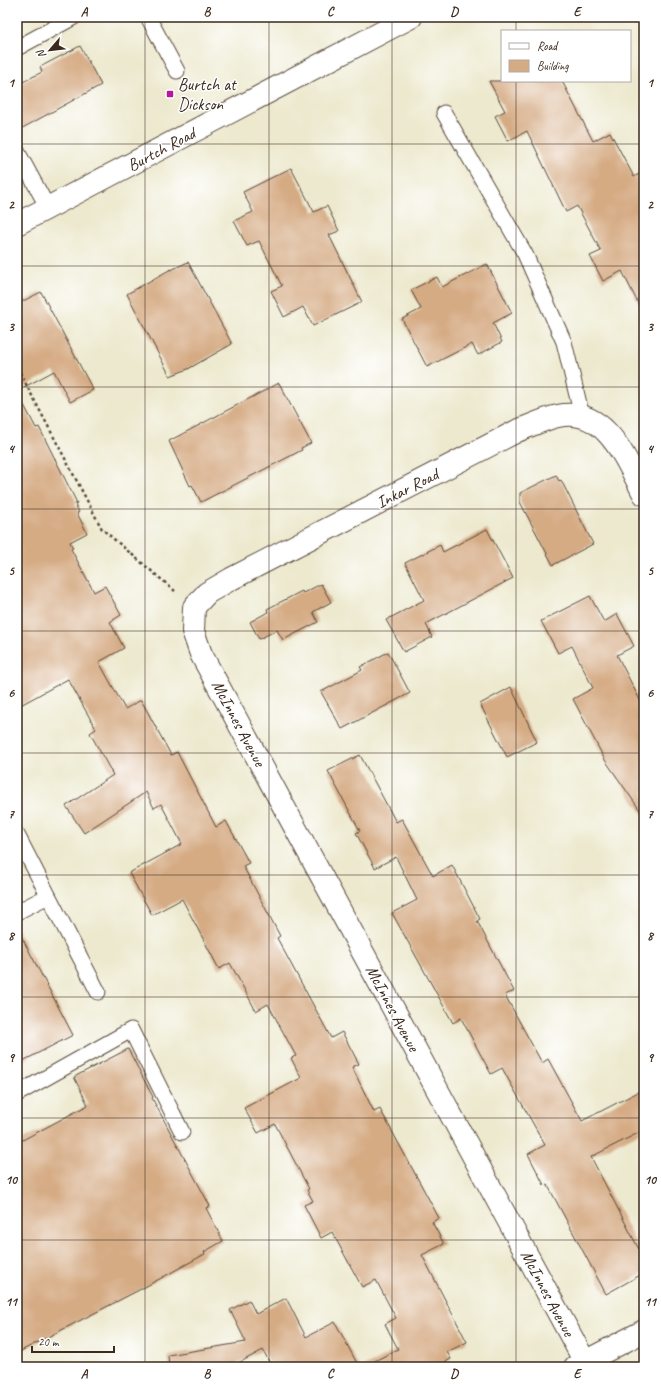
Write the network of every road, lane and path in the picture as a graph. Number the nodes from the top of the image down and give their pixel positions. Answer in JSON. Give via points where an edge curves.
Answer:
{"nodes":[{"id":1,"x":74,"y":17,"type":"edge"},
{"id":2,"x":148,"y":17,"type":"edge"},
{"id":3,"x":409,"y":17,"type":"edge"},
{"id":4,"x":17,"y":48,"type":"edge"},
{"id":5,"x":177,"y":71,"type":"dead end"},
{"id":6,"x":444,"y":113,"type":"dead end"},
{"id":7,"x":17,"y":151,"type":"edge"},
{"id":8,"x":48,"y":208,"type":"junction"},
{"id":9,"x":17,"y":224,"type":"edge"},
{"id":10,"x":17,"y":367,"type":"edge"},
{"id":11,"x":582,"y":416,"type":"junction"},
{"id":12,"x":644,"y":494,"type":"edge"},
{"id":13,"x":194,"y":608,"type":"junction"},
{"id":14,"x":17,"y":835,"type":"edge"},
{"id":15,"x":48,"y":896,"type":"junction"},
{"id":16,"x":17,"y":912,"type":"edge"},
{"id":17,"x":98,"y":992,"type":"dead end"},
{"id":18,"x":17,"y":1094,"type":"edge"},
{"id":19,"x":182,"y":1132,"type":"dead end"},
{"id":20,"x":644,"y":1331,"type":"edge"},
{"id":21,"x":580,"y":1364,"type":"edge"}],
"edges":[{"from":1,"to":4,"type":"lane"},
{"from":2,"to":5,"type":"lane"},
{"from":3,"to":8,"type":"street","name":"Burtch Road"},
{"from":6,"to":11,"type":"lane","via":[[525,254],[564,342]]},
{"from":7,"to":8,"type":"lane"},
{"from":8,"to":9,"type":"street","name":"Burtch Road"},
{"from":10,"to":13,"type":"path","via":[[102,529]]},
{"from":11,"to":12,"type":"street","name":"Inkar Road","via":[[601,426],[618,444]]},
{"from":11,"to":13,"type":"street","name":"Inkar Road","via":[[559,416],[517,431],[231,579],[207,593]]},
{"from":13,"to":21,"type":"street","name":"McInnes Avenue","via":[[193,631],[201,654]]},
{"from":14,"to":15,"type":"lane"},
{"from":15,"to":16,"type":"lane"},
{"from":15,"to":17,"type":"lane"},
{"from":18,"to":19,"type":"lane","via":[[131,1030]]},
{"from":20,"to":21,"type":"street"}]}
